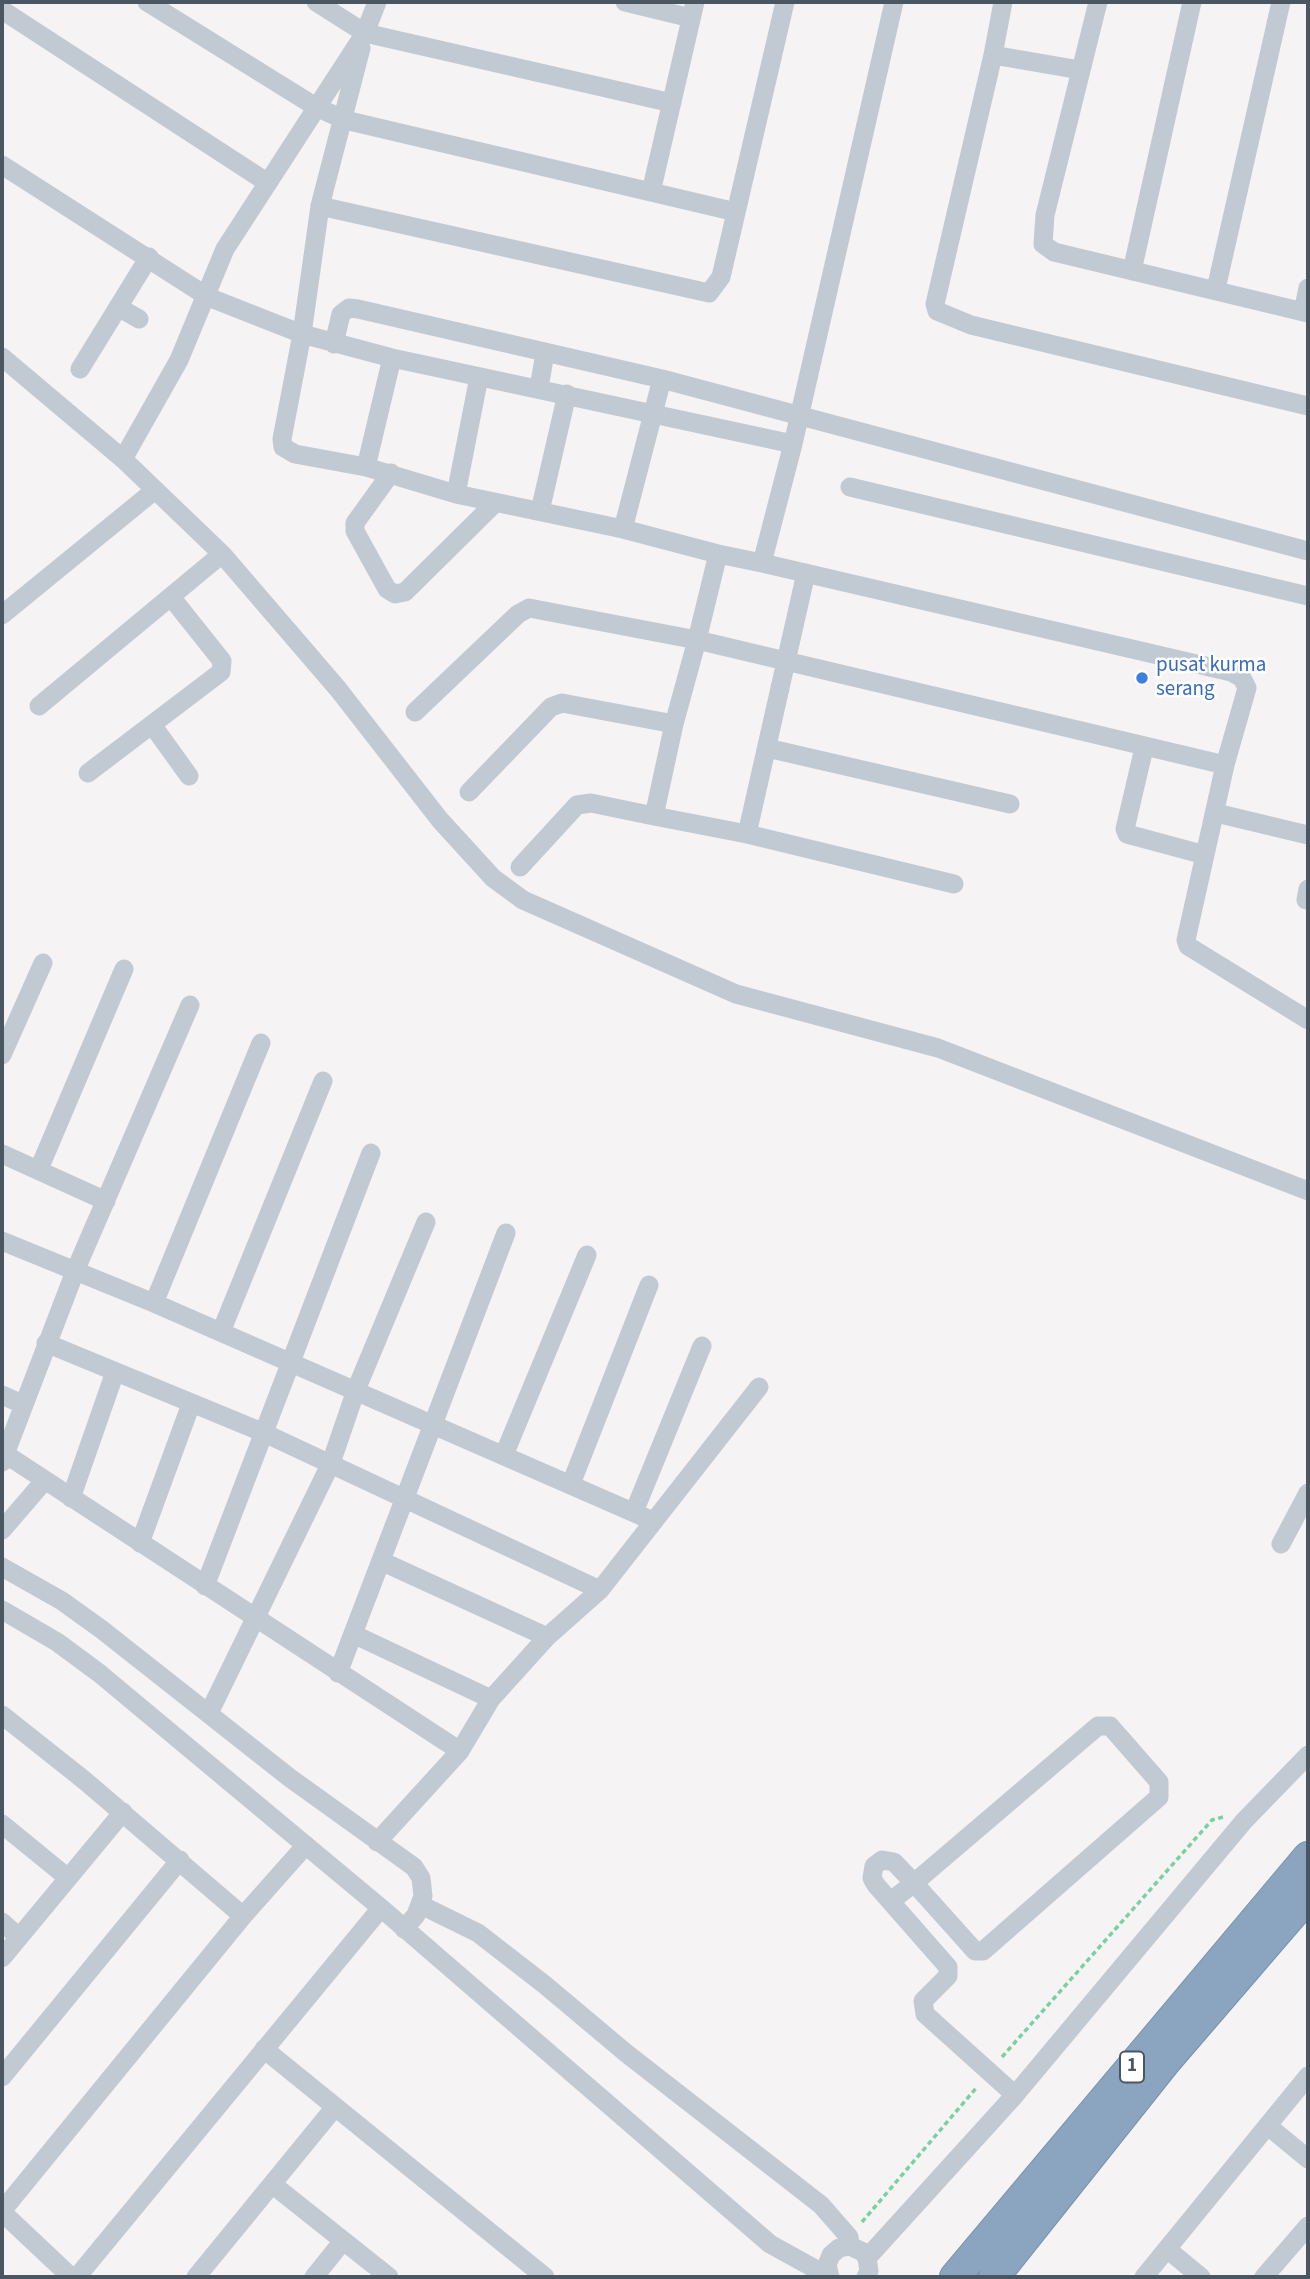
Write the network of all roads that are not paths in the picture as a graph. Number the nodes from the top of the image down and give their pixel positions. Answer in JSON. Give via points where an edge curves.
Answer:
{"nodes":[{"id":1,"x":147,"y":2,"type":"edge"},
{"id":2,"x":316,"y":2,"type":"edge"},
{"id":3,"x":377,"y":2,"type":"edge"},
{"id":4,"x":625,"y":2,"type":"edge"},
{"id":5,"x":781,"y":2,"type":"edge"},
{"id":6,"x":894,"y":2,"type":"edge"},
{"id":7,"x":1098,"y":2,"type":"edge"},
{"id":8,"x":1192,"y":2,"type":"edge"},
{"id":9,"x":1281,"y":2,"type":"edge"},
{"id":10,"x":995,"y":3,"type":"edge"},
{"id":11,"x":2,"y":10,"type":"edge"},
{"id":12,"x":693,"y":10,"type":"edge"},
{"id":13,"x":365,"y":33,"type":"junction"},
{"id":14,"x":993,"y":55,"type":"junction"},
{"id":15,"x":1080,"y":70,"type":"junction"},
{"id":16,"x":672,"y":103,"type":"junction"},
{"id":17,"x":316,"y":107,"type":"junction"},
{"id":18,"x":345,"y":120,"type":"junction"},
{"id":19,"x":2,"y":164,"type":"edge"},
{"id":20,"x":268,"y":183,"type":"junction"},
{"id":21,"x":651,"y":192,"type":"junction"},
{"id":22,"x":320,"y":206,"type":"junction"},
{"id":23,"x":736,"y":212,"type":"junction"},
{"id":24,"x":149,"y":257,"type":"junction"},
{"id":25,"x":1132,"y":271,"type":"junction"},
{"id":26,"x":1308,"y":288,"type":"edge"},
{"id":27,"x":1216,"y":289,"type":"junction"},
{"id":28,"x":208,"y":297,"type":"junction"},
{"id":29,"x":118,"y":307,"type":"junction"},
{"id":30,"x":1306,"y":312,"type":"edge"},
{"id":31,"x":139,"y":319,"type":"dead end"},
{"id":32,"x":302,"y":334,"type":"junction"},
{"id":33,"x":334,"y":344,"type":"junction"},
{"id":34,"x":545,"y":353,"type":"junction"},
{"id":35,"x":2,"y":357,"type":"edge"},
{"id":36,"x":392,"y":358,"type":"junction"},
{"id":37,"x":80,"y":369,"type":"dead end"},
{"id":38,"x":479,"y":377,"type":"junction"},
{"id":39,"x":662,"y":379,"type":"junction"},
{"id":40,"x":539,"y":388,"type":"junction"},
{"id":41,"x":567,"y":394,"type":"junction"},
{"id":42,"x":1308,"y":406,"type":"edge"},
{"id":43,"x":654,"y":413,"type":"junction"},
{"id":44,"x":799,"y":418,"type":"junction"},
{"id":45,"x":793,"y":444,"type":"junction"},
{"id":46,"x":123,"y":459,"type":"junction"},
{"id":47,"x":366,"y":467,"type":"junction"},
{"id":48,"x":391,"y":473,"type":"junction"},
{"id":49,"x":849,"y":487,"type":"dead end"},
{"id":50,"x":155,"y":490,"type":"junction"},
{"id":51,"x":456,"y":494,"type":"junction"},
{"id":52,"x":495,"y":503,"type":"junction"},
{"id":53,"x":540,"y":511,"type":"junction"},
{"id":54,"x":623,"y":529,"type":"junction"},
{"id":55,"x":1308,"y":551,"type":"edge"},
{"id":56,"x":222,"y":554,"type":"junction"},
{"id":57,"x":718,"y":554,"type":"junction"},
{"id":58,"x":762,"y":563,"type":"junction"},
{"id":59,"x":806,"y":573,"type":"junction"},
{"id":60,"x":1308,"y":596,"type":"edge"},
{"id":61,"x":171,"y":597,"type":"junction"},
{"id":62,"x":2,"y":615,"type":"edge"},
{"id":63,"x":696,"y":640,"type":"junction"},
{"id":64,"x":786,"y":661,"type":"junction"},
{"id":65,"x":38,"y":706,"type":"dead end"},
{"id":66,"x":415,"y":712,"type":"dead end"},
{"id":67,"x":674,"y":724,"type":"junction"},
{"id":68,"x":153,"y":726,"type":"junction"},
{"id":69,"x":766,"y":748,"type":"junction"},
{"id":70,"x":1144,"y":748,"type":"junction"},
{"id":71,"x":1225,"y":765,"type":"junction"},
{"id":72,"x":88,"y":773,"type":"dead end"},
{"id":73,"x":189,"y":776,"type":"dead end"},
{"id":74,"x":469,"y":792,"type":"dead end"},
{"id":75,"x":1010,"y":804,"type":"dead end"},
{"id":76,"x":1216,"y":813,"type":"junction"},
{"id":77,"x":654,"y":816,"type":"junction"},
{"id":78,"x":747,"y":834,"type":"junction"},
{"id":79,"x":1308,"y":835,"type":"edge"},
{"id":80,"x":1205,"y":855,"type":"junction"},
{"id":81,"x":520,"y":867,"type":"dead end"},
{"id":82,"x":954,"y":884,"type":"dead end"},
{"id":83,"x":43,"y":963,"type":"dead end"},
{"id":84,"x":124,"y":969,"type":"dead end"},
{"id":85,"x":190,"y":1005,"type":"dead end"},
{"id":86,"x":1308,"y":1020,"type":"edge"},
{"id":87,"x":261,"y":1043,"type":"dead end"},
{"id":88,"x":2,"y":1055,"type":"edge"},
{"id":89,"x":323,"y":1081,"type":"dead end"},
{"id":90,"x":371,"y":1153,"type":"dead end"},
{"id":91,"x":2,"y":1154,"type":"edge"},
{"id":92,"x":39,"y":1169,"type":"junction"},
{"id":93,"x":1308,"y":1191,"type":"edge"},
{"id":94,"x":106,"y":1201,"type":"junction"},
{"id":95,"x":426,"y":1222,"type":"dead end"},
{"id":96,"x":506,"y":1233,"type":"dead end"},
{"id":97,"x":2,"y":1241,"type":"edge"},
{"id":98,"x":587,"y":1255,"type":"dead end"},
{"id":99,"x":76,"y":1269,"type":"junction"},
{"id":100,"x":649,"y":1284,"type":"dead end"},
{"id":101,"x":154,"y":1303,"type":"junction"},
{"id":102,"x":221,"y":1332,"type":"junction"},
{"id":103,"x":47,"y":1343,"type":"junction"},
{"id":104,"x":702,"y":1346,"type":"dead end"},
{"id":105,"x":289,"y":1361,"type":"junction"},
{"id":106,"x":115,"y":1372,"type":"junction"},
{"id":107,"x":759,"y":1387,"type":"dead end"},
{"id":108,"x":356,"y":1390,"type":"junction"},
{"id":109,"x":2,"y":1395,"type":"edge"},
{"id":110,"x":22,"y":1404,"type":"junction"},
{"id":111,"x":191,"y":1404,"type":"junction"},
{"id":112,"x":262,"y":1432,"type":"junction"},
{"id":113,"x":504,"y":1455,"type":"junction"},
{"id":114,"x":3,"y":1458,"type":"edge"},
{"id":115,"x":331,"y":1463,"type":"junction"},
{"id":116,"x":45,"y":1480,"type":"junction"},
{"id":117,"x":571,"y":1484,"type":"junction"},
{"id":118,"x":1308,"y":1493,"type":"edge"},
{"id":119,"x":71,"y":1498,"type":"junction"},
{"id":120,"x":634,"y":1512,"type":"junction"},
{"id":121,"x":653,"y":1521,"type":"junction"},
{"id":122,"x":2,"y":1530,"type":"edge"},
{"id":123,"x":139,"y":1543,"type":"junction"},
{"id":124,"x":1281,"y":1544,"type":"dead end"},
{"id":125,"x":381,"y":1561,"type":"junction"},
{"id":126,"x":2,"y":1567,"type":"edge"},
{"id":127,"x":205,"y":1586,"type":"junction"},
{"id":128,"x":600,"y":1590,"type":"junction"},
{"id":129,"x":2,"y":1609,"type":"edge"},
{"id":130,"x":255,"y":1619,"type":"junction"},
{"id":131,"x":353,"y":1634,"type":"junction"},
{"id":132,"x":547,"y":1637,"type":"junction"},
{"id":133,"x":338,"y":1673,"type":"junction"},
{"id":134,"x":491,"y":1699,"type":"junction"},
{"id":135,"x":209,"y":1713,"type":"junction"},
{"id":136,"x":2,"y":1716,"type":"edge"},
{"id":137,"x":460,"y":1751,"type":"junction"},
{"id":138,"x":1308,"y":1755,"type":"edge"},
{"id":139,"x":123,"y":1812,"type":"junction"},
{"id":140,"x":2,"y":1824,"type":"edge"},
{"id":141,"x":377,"y":1842,"type":"junction"},
{"id":142,"x":306,"y":1845,"type":"junction"},
{"id":143,"x":1308,"y":1857,"type":"edge"},
{"id":144,"x":180,"y":1860,"type":"junction"},
{"id":145,"x":68,"y":1878,"type":"junction"},
{"id":146,"x":914,"y":1883,"type":"junction"},
{"id":147,"x":422,"y":1893,"type":"junction"},
{"id":148,"x":1308,"y":1896,"type":"edge"},
{"id":149,"x":891,"y":1901,"type":"junction"},
{"id":150,"x":381,"y":1908,"type":"junction"},
{"id":151,"x":243,"y":1916,"type":"junction"},
{"id":152,"x":2,"y":1923,"type":"edge"},
{"id":153,"x":404,"y":1929,"type":"junction"},
{"id":154,"x":19,"y":1937,"type":"junction"},
{"id":155,"x":2,"y":1958,"type":"edge"},
{"id":156,"x":264,"y":2049,"type":"junction"},
{"id":157,"x":1308,"y":2076,"type":"edge"},
{"id":158,"x":2,"y":2077,"type":"edge"},
{"id":159,"x":1015,"y":2095,"type":"junction"},
{"id":160,"x":335,"y":2107,"type":"junction"},
{"id":161,"x":1268,"y":2126,"type":"junction"},
{"id":162,"x":1308,"y":2159,"type":"edge"},
{"id":163,"x":272,"y":2184,"type":"junction"},
{"id":164,"x":2,"y":2212,"type":"edge"},
{"id":165,"x":1308,"y":2225,"type":"edge"},
{"id":166,"x":343,"y":2241,"type":"junction"},
{"id":167,"x":849,"y":2242,"type":"junction"},
{"id":168,"x":1167,"y":2249,"type":"junction"},
{"id":169,"x":866,"y":2268,"type":"edge"},
{"id":170,"x":829,"y":2276,"type":"edge"},
{"id":171,"x":74,"y":2277,"type":"edge"},
{"id":172,"x":196,"y":2277,"type":"edge"},
{"id":173,"x":314,"y":2277,"type":"edge"},
{"id":174,"x":389,"y":2277,"type":"edge"},
{"id":175,"x":545,"y":2277,"type":"edge"},
{"id":176,"x":955,"y":2277,"type":"edge"},
{"id":177,"x":994,"y":2277,"type":"edge"},
{"id":178,"x":1144,"y":2277,"type":"edge"},
{"id":179,"x":1201,"y":2277,"type":"edge"},
{"id":180,"x":1264,"y":2277,"type":"edge"}],
"edges":[{"from":1,"to":17,"type":"street"},
{"from":2,"to":13,"type":"street"},
{"from":3,"to":13,"type":"street"},
{"from":4,"to":12,"type":"street"},
{"from":5,"to":23,"type":"street"},
{"from":6,"to":44,"type":"street"},
{"from":7,"to":15,"type":"street"},
{"from":8,"to":25,"type":"street"},
{"from":9,"to":27,"type":"street"},
{"from":10,"to":14,"type":"street"},
{"from":11,"to":20,"type":"street"},
{"from":12,"to":16,"type":"street"},
{"from":13,"to":16,"type":"street"},
{"from":13,"to":17,"type":"street"},
{"from":13,"to":18,"type":"street"},
{"from":14,"to":15,"type":"street"},
{"from":14,"to":42,"type":"street","via":[[937,311],[971,325]]},
{"from":15,"to":25,"type":"street","via":[[1045,215],[1043,244],[1054,252]]},
{"from":16,"to":21,"type":"street"},
{"from":17,"to":18,"type":"street"},
{"from":17,"to":20,"type":"street"},
{"from":18,"to":21,"type":"street"},
{"from":18,"to":22,"type":"street"},
{"from":19,"to":24,"type":"street"},
{"from":20,"to":28,"type":"street","via":[[225,249]]},
{"from":21,"to":23,"type":"street"},
{"from":22,"to":23,"type":"street","via":[[703,294],[718,284]]},
{"from":22,"to":32,"type":"street"},
{"from":24,"to":28,"type":"street"},
{"from":24,"to":29,"type":"street"},
{"from":25,"to":27,"type":"street"},
{"from":26,"to":30,"type":"street"},
{"from":27,"to":30,"type":"street"},
{"from":28,"to":32,"type":"street"},
{"from":28,"to":46,"type":"street","via":[[179,360]]},
{"from":29,"to":31,"type":"street"},
{"from":29,"to":37,"type":"street"},
{"from":32,"to":33,"type":"street"},
{"from":32,"to":47,"type":"street","via":[[283,447],[296,454]]},
{"from":33,"to":34,"type":"street","via":[[341,314],[349,308]]},
{"from":33,"to":36,"type":"street"},
{"from":34,"to":39,"type":"street"},
{"from":34,"to":40,"type":"street"},
{"from":35,"to":46,"type":"street"},
{"from":36,"to":38,"type":"street"},
{"from":36,"to":47,"type":"street"},
{"from":38,"to":40,"type":"street"},
{"from":38,"to":51,"type":"street"},
{"from":39,"to":43,"type":"street"},
{"from":39,"to":44,"type":"street"},
{"from":40,"to":41,"type":"street"},
{"from":41,"to":43,"type":"street"},
{"from":41,"to":53,"type":"street"},
{"from":43,"to":45,"type":"street"},
{"from":43,"to":54,"type":"street"},
{"from":44,"to":45,"type":"street"},
{"from":44,"to":55,"type":"street"},
{"from":45,"to":58,"type":"street"},
{"from":46,"to":50,"type":"street"},
{"from":47,"to":48,"type":"street"},
{"from":48,"to":51,"type":"street"},
{"from":48,"to":52,"type":"street","via":[[355,523],[355,531],[387,589],[395,594],[405,592]]},
{"from":49,"to":60,"type":"street"},
{"from":50,"to":56,"type":"street"},
{"from":50,"to":62,"type":"street"},
{"from":51,"to":52,"type":"street"},
{"from":52,"to":53,"type":"street"},
{"from":53,"to":54,"type":"street"},
{"from":54,"to":57,"type":"street"},
{"from":56,"to":61,"type":"street"},
{"from":56,"to":93,"type":"street","via":[[338,689],[440,820],[493,878],[523,900],[736,994],[938,1048]]},
{"from":57,"to":58,"type":"street"},
{"from":57,"to":63,"type":"street"},
{"from":58,"to":59,"type":"street"},
{"from":59,"to":64,"type":"street"},
{"from":59,"to":71,"type":"street","via":[[1231,672],[1242,678],[1247,688]]},
{"from":61,"to":65,"type":"street"},
{"from":61,"to":68,"type":"street","via":[[223,666],[220,674]]},
{"from":63,"to":64,"type":"street"},
{"from":63,"to":66,"type":"street","via":[[529,608]]},
{"from":63,"to":67,"type":"street"},
{"from":64,"to":69,"type":"street"},
{"from":64,"to":70,"type":"street"},
{"from":67,"to":74,"type":"street","via":[[562,703],[551,707]]},
{"from":67,"to":77,"type":"street"},
{"from":68,"to":72,"type":"street"},
{"from":68,"to":73,"type":"street"},
{"from":69,"to":75,"type":"street"},
{"from":69,"to":78,"type":"street"},
{"from":70,"to":71,"type":"street"},
{"from":70,"to":80,"type":"street","via":[[1127,834]]},
{"from":71,"to":76,"type":"street"},
{"from":76,"to":79,"type":"street"},
{"from":76,"to":80,"type":"street"},
{"from":77,"to":78,"type":"street"},
{"from":77,"to":81,"type":"street","via":[[591,803],[577,805]]},
{"from":78,"to":82,"type":"street"},
{"from":80,"to":86,"type":"street","via":[[1188,946]]},
{"from":83,"to":88,"type":"street"},
{"from":84,"to":92,"type":"street"},
{"from":85,"to":94,"type":"street"},
{"from":87,"to":101,"type":"street"},
{"from":89,"to":102,"type":"street"},
{"from":90,"to":105,"type":"street"},
{"from":91,"to":92,"type":"street"},
{"from":92,"to":94,"type":"street"},
{"from":94,"to":99,"type":"street"},
{"from":95,"to":108,"type":"street"},
{"from":96,"to":125,"type":"street"},
{"from":97,"to":99,"type":"street"},
{"from":98,"to":113,"type":"street"},
{"from":99,"to":101,"type":"street"},
{"from":99,"to":103,"type":"street"},
{"from":100,"to":117,"type":"street"},
{"from":101,"to":102,"type":"street"},
{"from":102,"to":105,"type":"street"},
{"from":103,"to":106,"type":"street"},
{"from":103,"to":110,"type":"street"},
{"from":104,"to":120,"type":"street"},
{"from":105,"to":108,"type":"street"},
{"from":105,"to":112,"type":"street"},
{"from":106,"to":111,"type":"street"},
{"from":106,"to":119,"type":"street"},
{"from":107,"to":121,"type":"street"},
{"from":108,"to":113,"type":"street"},
{"from":108,"to":115,"type":"street"},
{"from":109,"to":110,"type":"street"},
{"from":110,"to":114,"type":"street"},
{"from":111,"to":112,"type":"street"},
{"from":111,"to":123,"type":"street"},
{"from":112,"to":115,"type":"street"},
{"from":112,"to":127,"type":"street"},
{"from":113,"to":117,"type":"street"},
{"from":114,"to":116,"type":"street"},
{"from":115,"to":128,"type":"street"},
{"from":115,"to":130,"type":"street"},
{"from":116,"to":119,"type":"street"},
{"from":116,"to":122,"type":"street"},
{"from":117,"to":120,"type":"street"},
{"from":118,"to":124,"type":"street"},
{"from":119,"to":123,"type":"street"},
{"from":120,"to":121,"type":"street"},
{"from":121,"to":128,"type":"street"},
{"from":123,"to":127,"type":"street"},
{"from":125,"to":131,"type":"street"},
{"from":125,"to":132,"type":"street"},
{"from":126,"to":135,"type":"street","via":[[62,1601]]},
{"from":127,"to":130,"type":"street"},
{"from":128,"to":132,"type":"street"},
{"from":129,"to":142,"type":"street","via":[[99,1673]]},
{"from":130,"to":133,"type":"street"},
{"from":130,"to":135,"type":"street"},
{"from":131,"to":133,"type":"street"},
{"from":131,"to":134,"type":"street"},
{"from":132,"to":134,"type":"street"},
{"from":133,"to":137,"type":"street"},
{"from":134,"to":137,"type":"street"},
{"from":135,"to":141,"type":"street"},
{"from":136,"to":139,"type":"street"},
{"from":137,"to":141,"type":"street"},
{"from":138,"to":159,"type":"street","via":[[1244,1821]]},
{"from":139,"to":144,"type":"street"},
{"from":139,"to":145,"type":"street"},
{"from":140,"to":145,"type":"street"},
{"from":141,"to":147,"type":"street","via":[[414,1867]]},
{"from":142,"to":150,"type":"street"},
{"from":142,"to":151,"type":"street"},
{"from":143,"to":176,"type":"highway","number":"1"},
{"from":144,"to":151,"type":"street"},
{"from":144,"to":158,"type":"street"},
{"from":145,"to":154,"type":"street"},
{"from":146,"to":146,"type":"street","via":[[1098,1726],[1110,1726],[1158,1782],[1159,1797],[983,1951],[975,1951]]},
{"from":146,"to":149,"type":"street"},
{"from":146,"to":149,"type":"street","via":[[892,1861],[878,1862],[872,1871],[873,1881]]},
{"from":147,"to":153,"type":"street"},
{"from":147,"to":167,"type":"street","via":[[545,1984],[821,2205]]},
{"from":148,"to":177,"type":"highway","number":"1","via":[[1166,2061]]},
{"from":149,"to":159,"type":"street","via":[[948,1967],[948,1976],[921,2007],[928,2018]]},
{"from":150,"to":153,"type":"street"},
{"from":150,"to":156,"type":"street"},
{"from":151,"to":164,"type":"street"},
{"from":152,"to":154,"type":"street"},
{"from":153,"to":170,"type":"street","via":[[770,2244]]},
{"from":154,"to":155,"type":"street"},
{"from":156,"to":160,"type":"street"},
{"from":156,"to":171,"type":"street"},
{"from":157,"to":161,"type":"street"},
{"from":159,"to":169,"type":"street"},
{"from":160,"to":163,"type":"street"},
{"from":160,"to":175,"type":"street"},
{"from":161,"to":162,"type":"street"},
{"from":161,"to":168,"type":"street"},
{"from":163,"to":166,"type":"street"},
{"from":163,"to":172,"type":"street"},
{"from":164,"to":171,"type":"street"},
{"from":165,"to":180,"type":"street"},
{"from":166,"to":173,"type":"street"},
{"from":166,"to":174,"type":"street"},
{"from":167,"to":169,"type":"street","via":[[863,2252]]},
{"from":167,"to":170,"type":"street","via":[[831,2255]]},
{"from":168,"to":178,"type":"street"},
{"from":168,"to":179,"type":"street"}]}
